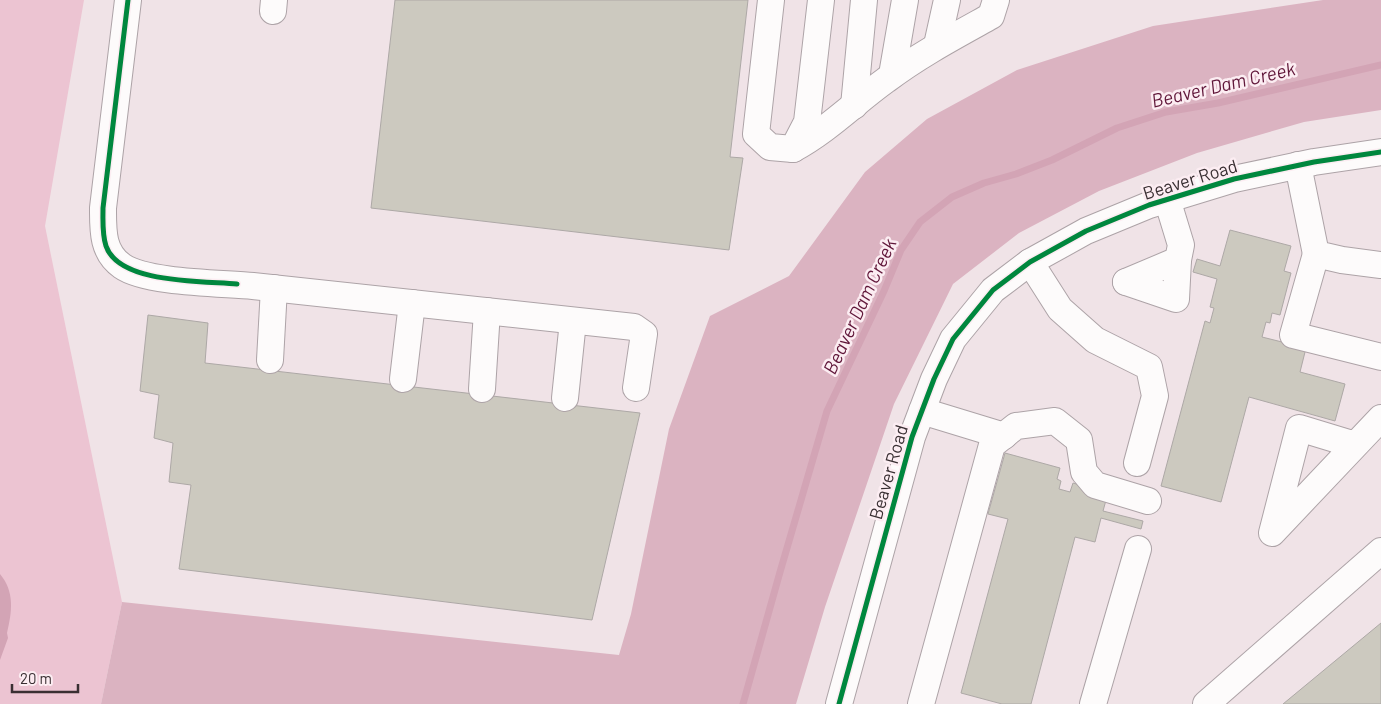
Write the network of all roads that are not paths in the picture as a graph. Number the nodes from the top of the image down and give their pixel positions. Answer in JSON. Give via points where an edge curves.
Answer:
{"nodes":[{"id":1,"x":128,"y":0,"type":"edge"},
{"id":2,"x":771,"y":0,"type":"edge"},
{"id":3,"x":821,"y":0,"type":"edge"},
{"id":4,"x":864,"y":0,"type":"edge"},
{"id":5,"x":905,"y":0,"type":"edge"},
{"id":6,"x":948,"y":0,"type":"edge"},
{"id":7,"x":996,"y":0,"type":"edge"},
{"id":8,"x":937,"y":46,"type":"junction"},
{"id":9,"x":892,"y":75,"type":"junction"},
{"id":10,"x":854,"y":106,"type":"junction"},
{"id":11,"x":793,"y":149,"type":"junction"},
{"id":12,"x":1381,"y":152,"type":"edge"},
{"id":13,"x":1298,"y":165,"type":"junction"},
{"id":14,"x":1167,"y":199,"type":"junction"},
{"id":15,"x":1316,"y":254,"type":"junction"},
{"id":16,"x":1178,"y":260,"type":"dead end"},
{"id":17,"x":1030,"y":262,"type":"junction"},
{"id":18,"x":1381,"y":265,"type":"edge"},
{"id":19,"x":274,"y":288,"type":"junction"},
{"id":20,"x":412,"y":303,"type":"junction"},
{"id":21,"x":486,"y":311,"type":"junction"},
{"id":22,"x":573,"y":321,"type":"junction"},
{"id":23,"x":1381,"y":357,"type":"edge"},
{"id":24,"x":270,"y":360,"type":"dead end"},
{"id":25,"x":403,"y":379,"type":"dead end"},
{"id":26,"x":636,"y":388,"type":"dead end"},
{"id":27,"x":482,"y":389,"type":"dead end"},
{"id":28,"x":565,"y":398,"type":"dead end"},
{"id":29,"x":922,"y":411,"type":"junction"},
{"id":30,"x":1381,"y":418,"type":"edge"},
{"id":31,"x":1004,"y":436,"type":"junction"},
{"id":32,"x":1355,"y":445,"type":"dead end"},
{"id":33,"x":1137,"y":463,"type":"dead end"},
{"id":34,"x":1148,"y":501,"type":"dead end"},
{"id":35,"x":1138,"y":549,"type":"dead end"},
{"id":36,"x":1381,"y":551,"type":"edge"},
{"id":37,"x":840,"y":703,"type":"edge"},
{"id":38,"x":921,"y":704,"type":"edge"},
{"id":39,"x":1093,"y":704,"type":"edge"},
{"id":40,"x":1206,"y":704,"type":"edge"}],
"edges":[{"from":1,"to":19,"type":"street","via":[[103,208],[107,248],[123,267],[151,277]]},
{"from":2,"to":11,"type":"street","via":[[756,134],[770,147]]},
{"from":3,"to":11,"type":"street","via":[[807,122]]},
{"from":4,"to":10,"type":"street"},
{"from":5,"to":9,"type":"street"},
{"from":6,"to":8,"type":"street"},
{"from":7,"to":8,"type":"street","via":[[991,16]]},
{"from":8,"to":9,"type":"street"},
{"from":9,"to":10,"type":"street"},
{"from":10,"to":11,"type":"street"},
{"from":12,"to":13,"type":"street","name":"Beaver Road"},
{"from":13,"to":14,"type":"street","name":"Beaver Road","via":[[1234,179]]},
{"from":13,"to":15,"type":"street"},
{"from":14,"to":16,"type":"street","via":[[1181,245]]},
{"from":14,"to":17,"type":"street","name":"Beaver Road","via":[[1086,231]]},
{"from":15,"to":18,"type":"street"},
{"from":15,"to":23,"type":"street","via":[[1293,335]]},
{"from":17,"to":29,"type":"street","name":"Beaver Road","via":[[993,290],[953,339]]},
{"from":17,"to":33,"type":"street","via":[[1060,309],[1096,340],[1149,367],[1155,396]]},
{"from":19,"to":20,"type":"street"},
{"from":19,"to":24,"type":"street"},
{"from":20,"to":21,"type":"street"},
{"from":20,"to":25,"type":"street"},
{"from":21,"to":22,"type":"street"},
{"from":21,"to":27,"type":"street"},
{"from":22,"to":26,"type":"street","via":[[634,327],[644,334]]},
{"from":22,"to":28,"type":"street"},
{"from":29,"to":31,"type":"street"},
{"from":29,"to":37,"type":"street","name":"Beaver Road","via":[[909,446]]},
{"from":30,"to":32,"type":"street"},
{"from":31,"to":34,"type":"street","via":[[1016,426],[1055,421],[1079,440],[1084,472],[1094,484]]},
{"from":31,"to":38,"type":"street","via":[[992,445]]},
{"from":35,"to":39,"type":"street"},
{"from":36,"to":40,"type":"street"}]}
